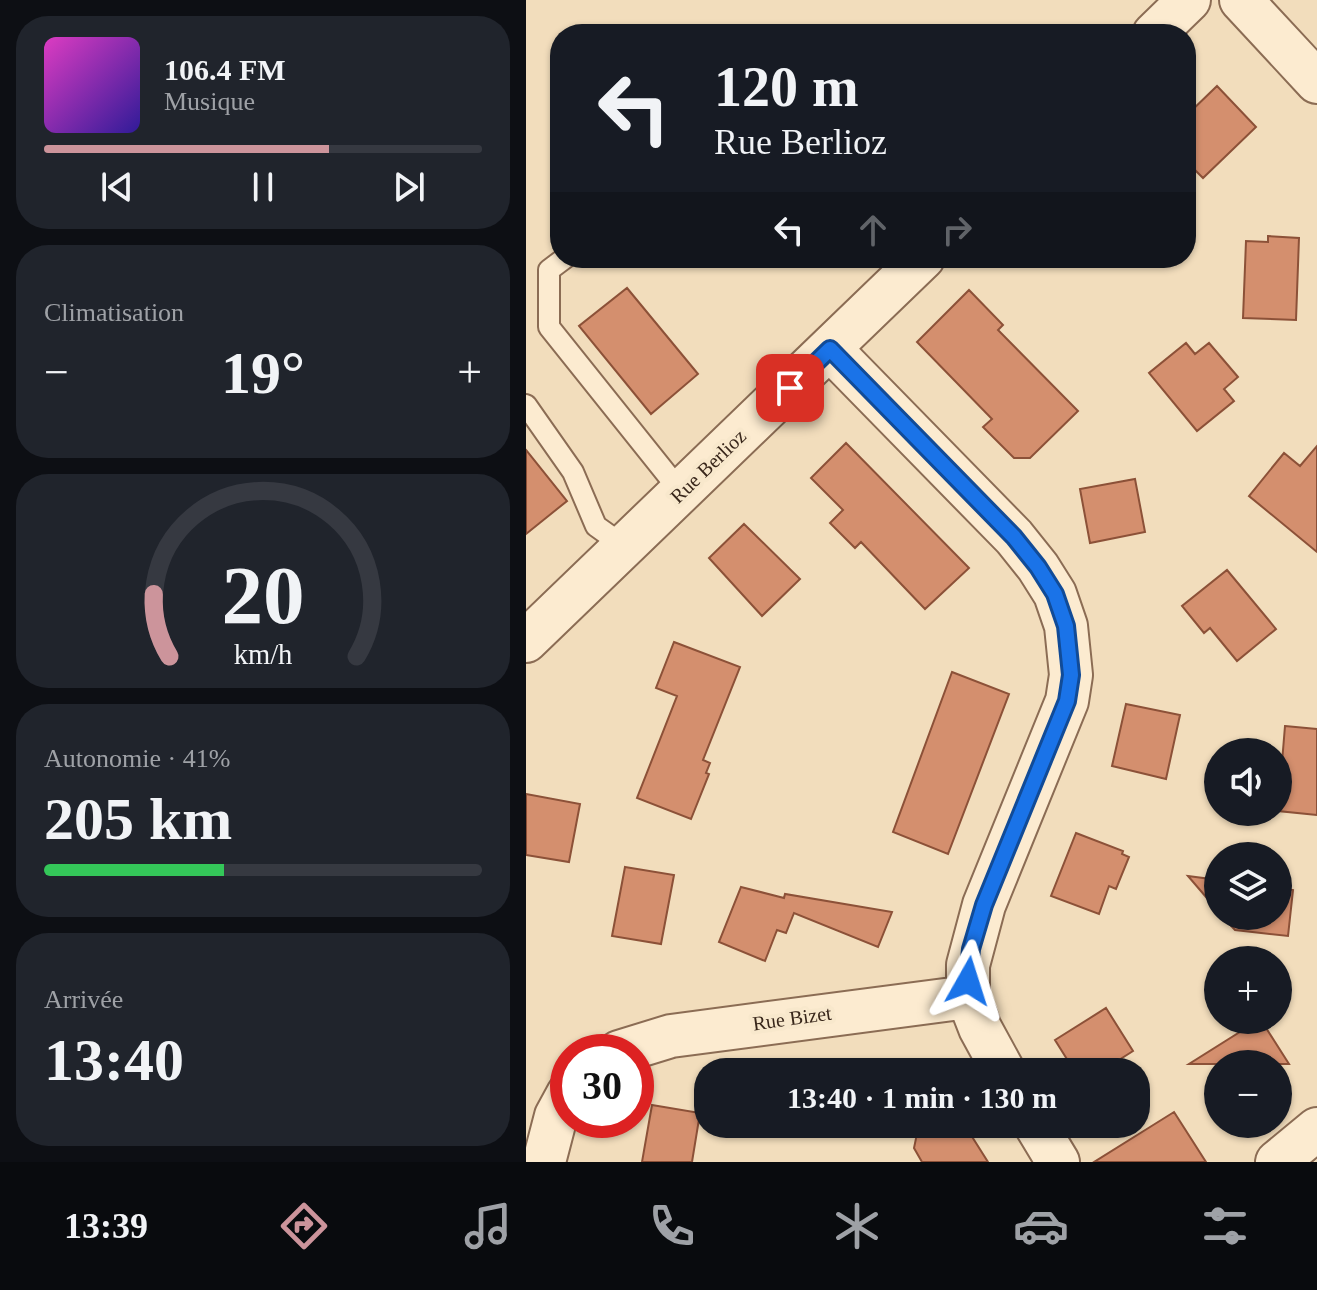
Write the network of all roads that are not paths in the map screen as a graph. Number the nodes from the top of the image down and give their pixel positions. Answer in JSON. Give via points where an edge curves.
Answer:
{"nodes":[{"id":1,"x":1189,"y":0,"type":"edge"},
{"id":2,"x":1241,"y":0,"type":"edge"},
{"id":3,"x":1164,"y":24,"type":"edge"},
{"id":4,"x":1317,"y":82,"type":"edge"},
{"id":5,"x":552,"y":268,"type":"edge"},
{"id":6,"x":913,"y":268,"type":"edge"},
{"id":7,"x":830,"y":349,"type":"junction"},
{"id":8,"x":526,"y":405,"type":"edge"},
{"id":9,"x":681,"y":492,"type":"junction"},
{"id":10,"x":624,"y":546,"type":"junction"},
{"id":11,"x":526,"y":641,"type":"edge"},
{"id":12,"x":968,"y":997,"type":"junction"},
{"id":13,"x":654,"y":1041,"type":"edge"},
{"id":14,"x":996,"y":1058,"type":"edge"},
{"id":15,"x":1317,"y":1129,"type":"edge"},
{"id":16,"x":550,"y":1138,"type":"edge"},
{"id":17,"x":1043,"y":1138,"type":"edge"},
{"id":18,"x":544,"y":1162,"type":"edge"},
{"id":19,"x":1058,"y":1162,"type":"edge"},
{"id":20,"x":1277,"y":1162,"type":"edge"}],
"edges":[{"from":1,"to":3,"type":"street"},
{"from":2,"to":4,"type":"street"},
{"from":5,"to":9,"type":"lane","via":[[549,327]]},
{"from":6,"to":7,"type":"street","name":"Rue Berlioz"},
{"from":7,"to":9,"type":"street","name":"Rue Berlioz"},
{"from":7,"to":12,"type":"street","via":[[1014,537],[1055,594],[1066,626],[1071,675],[1067,701],[974,932]]},
{"from":8,"to":10,"type":"lane","via":[[573,472],[596,526]]},
{"from":9,"to":10,"type":"street","name":"Rue Berlioz"},
{"from":10,"to":11,"type":"street","name":"Rue Berlioz"},
{"from":12,"to":13,"type":"street","name":"Rue Bizet"},
{"from":12,"to":14,"type":"street"},
{"from":15,"to":20,"type":"street"},
{"from":16,"to":18,"type":"street"},
{"from":17,"to":19,"type":"street"}]}
